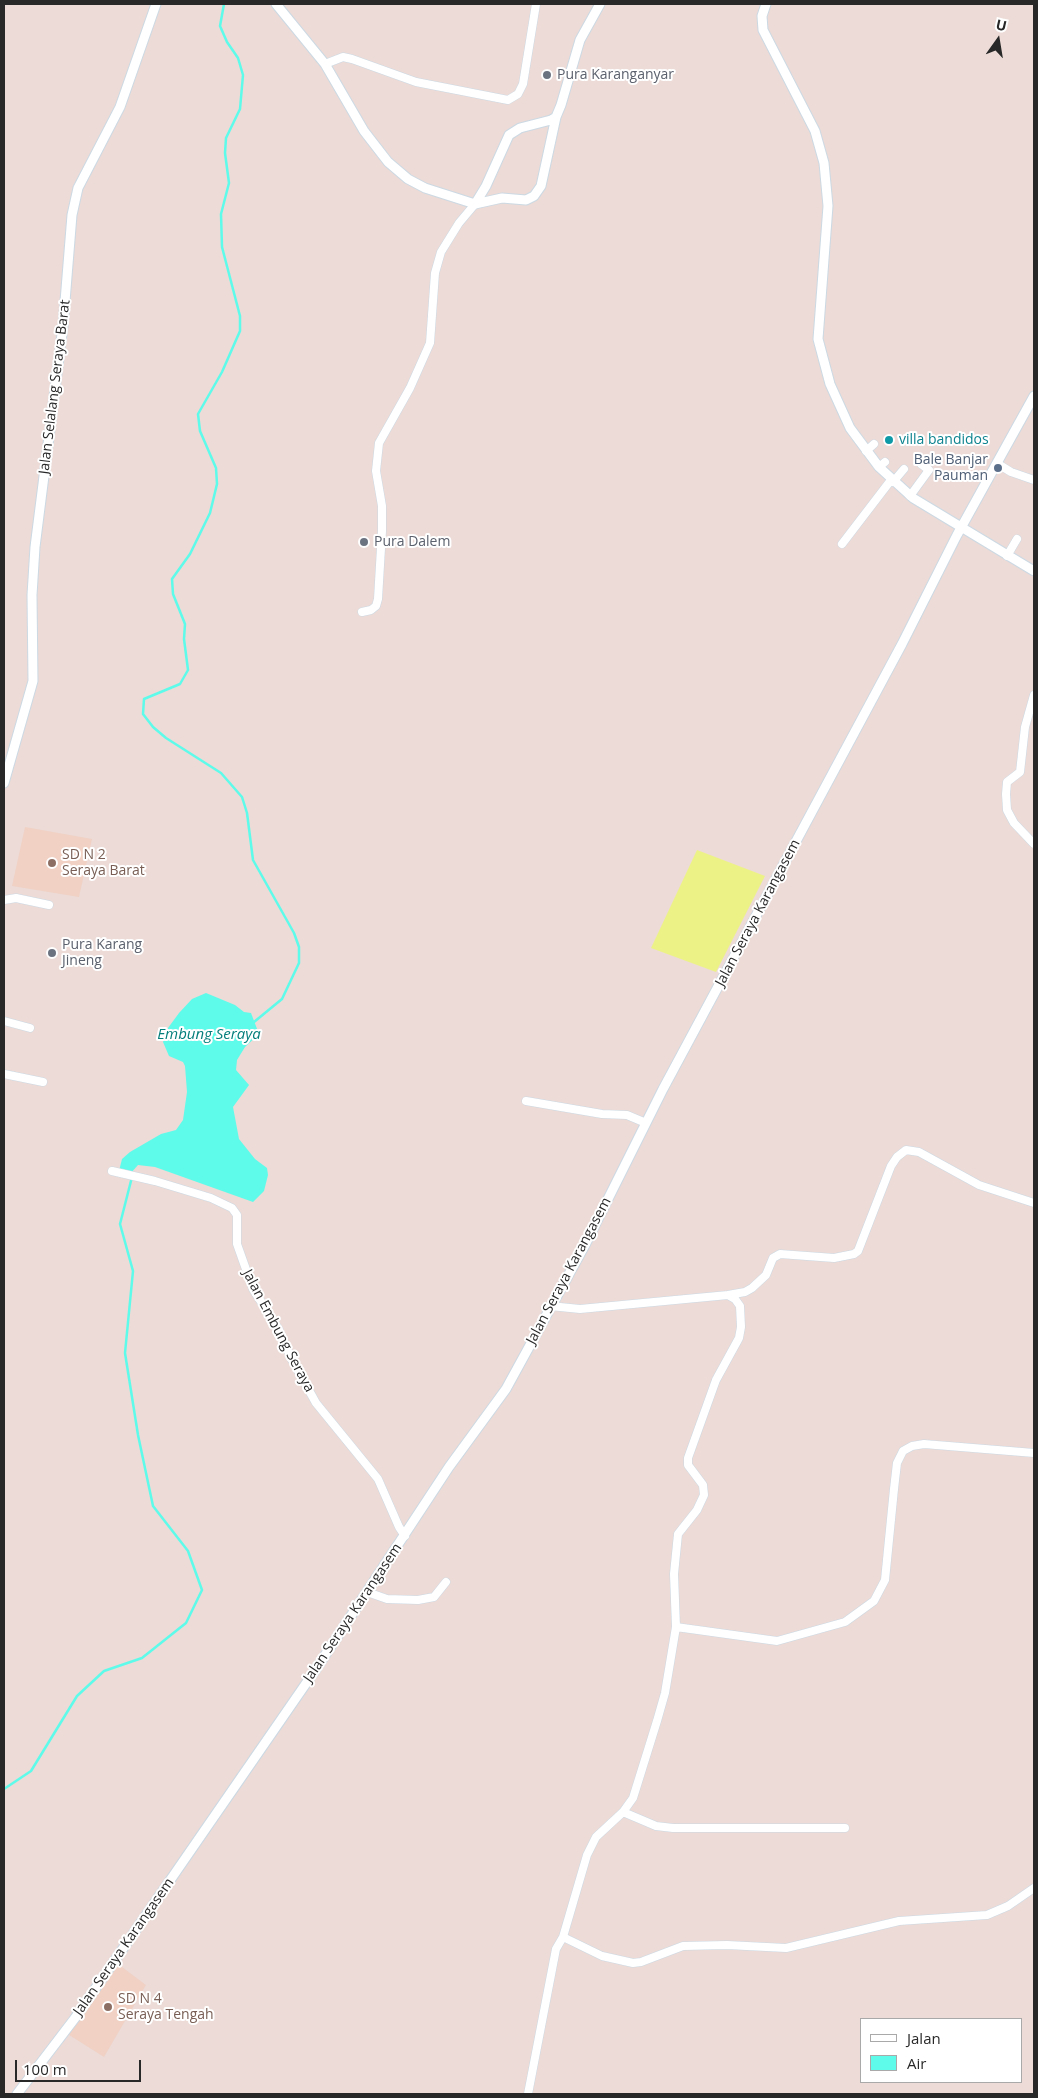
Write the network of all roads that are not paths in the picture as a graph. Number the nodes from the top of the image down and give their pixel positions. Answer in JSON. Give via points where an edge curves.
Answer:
{"nodes":[{"id":1,"x":156,"y":4,"type":"edge"},
{"id":2,"x":276,"y":4,"type":"edge"},
{"id":3,"x":536,"y":4,"type":"edge"},
{"id":4,"x":600,"y":4,"type":"edge"},
{"id":5,"x":766,"y":4,"type":"edge"},
{"id":6,"x":325,"y":64,"type":"junction"},
{"id":7,"x":556,"y":117,"type":"junction"},
{"id":8,"x":475,"y":204,"type":"junction"},
{"id":9,"x":1034,"y":396,"type":"edge"},
{"id":10,"x":874,"y":444,"type":"dead end"},
{"id":11,"x":866,"y":451,"type":"junction"},
{"id":12,"x":921,"y":464,"type":"dead end"},
{"id":13,"x":998,"y":464,"type":"junction"},
{"id":14,"x":904,"y":469,"type":"dead end"},
{"id":15,"x":1034,"y":480,"type":"edge"},
{"id":16,"x":892,"y":481,"type":"junction"},
{"id":17,"x":910,"y":496,"type":"junction"},
{"id":18,"x":961,"y":529,"type":"junction"},
{"id":19,"x":1017,"y":540,"type":"dead end"},
{"id":20,"x":842,"y":544,"type":"dead end"},
{"id":21,"x":1007,"y":556,"type":"junction"},
{"id":22,"x":1034,"y":571,"type":"edge"},
{"id":23,"x":362,"y":612,"type":"dead end"},
{"id":24,"x":1034,"y":695,"type":"edge"},
{"id":25,"x":4,"y":783,"type":"edge"},
{"id":26,"x":1034,"y":844,"type":"edge"},
{"id":27,"x":4,"y":900,"type":"edge"},
{"id":28,"x":49,"y":905,"type":"dead end"},
{"id":29,"x":4,"y":1021,"type":"edge"},
{"id":30,"x":30,"y":1028,"type":"dead end"},
{"id":31,"x":4,"y":1074,"type":"edge"},
{"id":32,"x":43,"y":1082,"type":"dead end"},
{"id":33,"x":526,"y":1101,"type":"dead end"},
{"id":34,"x":646,"y":1124,"type":"junction"},
{"id":35,"x":112,"y":1171,"type":"dead end"},
{"id":36,"x":1034,"y":1203,"type":"edge"},
{"id":37,"x":728,"y":1295,"type":"junction"},
{"id":38,"x":550,"y":1306,"type":"junction"},
{"id":39,"x":1034,"y":1453,"type":"edge"},
{"id":40,"x":405,"y":1536,"type":"junction"},
{"id":41,"x":446,"y":1582,"type":"dead end"},
{"id":42,"x":367,"y":1592,"type":"junction"},
{"id":43,"x":676,"y":1627,"type":"junction"},
{"id":44,"x":623,"y":1812,"type":"junction"},
{"id":45,"x":845,"y":1828,"type":"dead end"},
{"id":46,"x":1034,"y":1888,"type":"edge"},
{"id":47,"x":563,"y":1937,"type":"junction"},
{"id":48,"x":18,"y":2094,"type":"edge"},
{"id":49,"x":528,"y":2094,"type":"edge"}],
"edges":[{"from":1,"to":25,"type":"street","name":"Jalan Selalang Seraya Barat","via":[[120,107],[78,188],[72,215],[63,326],[35,547],[32,595],[34,681]]},
{"from":2,"to":6,"type":"street"},
{"from":3,"to":6,"type":"street","via":[[523,84],[518,94],[508,100],[408,80],[343,57]]},
{"from":4,"to":7,"type":"street","via":[[580,40]]},
{"from":5,"to":11,"type":"street","via":[[762,30],[815,130],[824,163],[828,206],[824,288],[818,324],[820,352],[850,428]]},
{"from":6,"to":8,"type":"street","via":[[373,145],[396,170],[424,188]]},
{"from":7,"to":8,"type":"street","via":[[520,128],[509,136]]},
{"from":7,"to":8,"type":"street","via":[[541,186],[534,196],[526,200],[502,198]]},
{"from":8,"to":23,"type":"street","via":[[462,218],[441,252],[435,273],[430,343],[410,388],[379,443],[376,471],[382,531],[378,599],[376,606]]},
{"from":9,"to":13,"type":"street","name":"Jalan Seraya Karangasem"},
{"from":10,"to":11,"type":"street"},
{"from":11,"to":16,"type":"street","via":[[882,464]]},
{"from":12,"to":17,"type":"street","via":[[929,470]]},
{"from":13,"to":15,"type":"street"},
{"from":13,"to":18,"type":"street","name":"Jalan Seraya Karangasem"},
{"from":14,"to":16,"type":"street"},
{"from":16,"to":17,"type":"street"},
{"from":16,"to":20,"type":"street"},
{"from":17,"to":18,"type":"street"},
{"from":18,"to":21,"type":"street"},
{"from":18,"to":34,"type":"street","name":"Jalan Seraya Karangasem"},
{"from":19,"to":21,"type":"street"},
{"from":21,"to":22,"type":"street"},
{"from":24,"to":26,"type":"street","via":[[1025,726],[1020,772],[1007,782],[1006,794],[1014,823]]},
{"from":27,"to":28,"type":"street","via":[[16,898]]},
{"from":29,"to":30,"type":"street"},
{"from":31,"to":32,"type":"street"},
{"from":33,"to":34,"type":"street","via":[[627,1115]]},
{"from":34,"to":38,"type":"street","name":"Jalan Seraya Karangasem"},
{"from":35,"to":40,"type":"street","name":"Jalan Embung Seraya","via":[[211,1198],[232,1208],[237,1215],[237,1244],[253,1289],[280,1330],[291,1358],[316,1403],[378,1479]]},
{"from":36,"to":37,"type":"street","via":[[979,1185],[920,1152],[906,1150],[896,1157],[858,1251],[834,1258],[780,1254],[773,1258],[766,1275],[752,1288]]},
{"from":37,"to":38,"type":"street","via":[[580,1309]]},
{"from":37,"to":43,"type":"street","via":[[740,1306],[741,1326],[739,1338],[716,1380],[688,1458],[688,1465],[703,1485],[704,1495],[678,1534],[674,1574]]},
{"from":38,"to":40,"type":"street","name":"Jalan Seraya Karangasem","via":[[506,1389],[444,1474]]},
{"from":39,"to":43,"type":"street","via":[[924,1444],[903,1451],[897,1463],[885,1580],[874,1601],[845,1622],[777,1641]]},
{"from":40,"to":42,"type":"street","name":"Jalan Seraya Karangasem"},
{"from":41,"to":42,"type":"street","via":[[434,1597],[418,1600],[387,1599]]},
{"from":42,"to":48,"type":"street","name":"Jalan Seraya Karangasem","via":[[75,2018]]},
{"from":43,"to":44,"type":"street","via":[[658,1721],[637,1786]]},
{"from":44,"to":45,"type":"street","via":[[656,1826],[673,1828]]},
{"from":44,"to":47,"type":"street","via":[[591,1844]]},
{"from":46,"to":47,"type":"street","via":[[1008,1906],[987,1915],[894,1922],[786,1948],[683,1946],[633,1963],[602,1956]]},
{"from":47,"to":49,"type":"street","via":[[554,1959]]}]}
